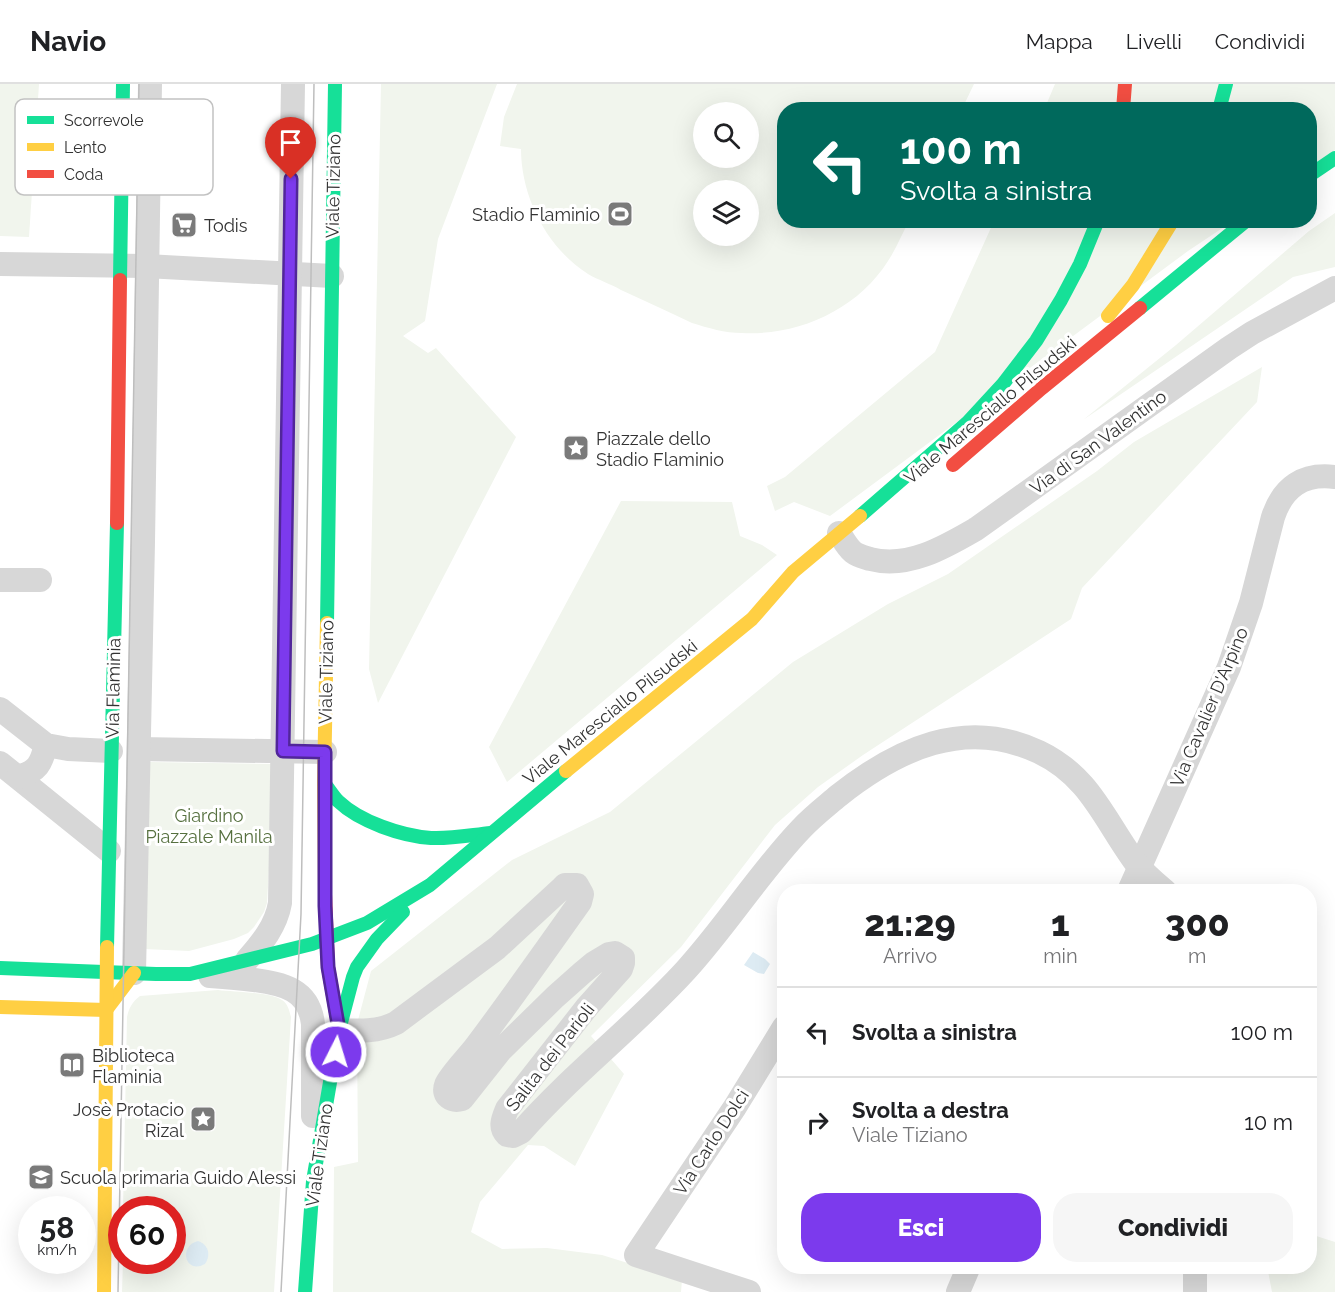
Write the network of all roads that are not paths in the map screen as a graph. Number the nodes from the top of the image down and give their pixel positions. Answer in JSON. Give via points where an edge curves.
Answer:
{"nodes":[{"id":1,"x":123,"y":84,"type":"edge"},
{"id":2,"x":150,"y":84,"type":"edge"},
{"id":3,"x":292,"y":84,"type":"edge"},
{"id":4,"x":335,"y":84,"type":"edge"},
{"id":5,"x":1125,"y":84,"type":"edge"},
{"id":6,"x":1226,"y":84,"type":"edge"},
{"id":7,"x":123,"y":99,"type":"edge"},
{"id":8,"x":150,"y":99,"type":"edge"},
{"id":9,"x":1124,"y":102,"type":"edge"},
{"id":10,"x":1221,"y":102,"type":"edge"},
{"id":11,"x":1335,"y":158,"type":"edge"},
{"id":12,"x":1317,"y":170,"type":"edge"},
{"id":13,"x":121,"y":195,"type":"edge"},
{"id":14,"x":148,"y":195,"type":"edge"},
{"id":15,"x":1095,"y":228,"type":"edge"},
{"id":16,"x":1168,"y":228,"type":"edge"},
{"id":17,"x":1237,"y":228,"type":"edge"},
{"id":18,"x":0,"y":264,"type":"edge"},
{"id":19,"x":120,"y":266,"type":"junction"},
{"id":20,"x":146,"y":266,"type":"junction"},
{"id":21,"x":290,"y":274,"type":"junction"},
{"id":22,"x":332,"y":276,"type":"junction"},
{"id":23,"x":1335,"y":288,"type":"edge"},
{"id":24,"x":1042,"y":388,"type":"junction"},
{"id":25,"x":941,"y":475,"type":"dead end"},
{"id":26,"x":1335,"y":477,"type":"edge"},
{"id":27,"x":847,"y":547,"type":"junction"},
{"id":28,"x":0,"y":580,"type":"edge"},
{"id":29,"x":40,"y":580,"type":"dead end"},
{"id":30,"x":790,"y":597,"type":"dead end"},
{"id":31,"x":752,"y":619,"type":"junction"},
{"id":32,"x":0,"y":709,"type":"edge"},
{"id":33,"x":46,"y":745,"type":"junction"},
{"id":34,"x":139,"y":749,"type":"junction"},
{"id":35,"x":111,"y":751,"type":"junction"},
{"id":36,"x":283,"y":751,"type":"junction"},
{"id":37,"x":325,"y":752,"type":"junction"},
{"id":38,"x":9,"y":770,"type":"edge"},
{"id":39,"x":324,"y":783,"type":"junction"},
{"id":40,"x":491,"y":833,"type":"junction"},
{"id":41,"x":109,"y":852,"type":"junction"},
{"id":42,"x":1139,"y":867,"type":"junction"},
{"id":43,"x":1132,"y":884,"type":"edge"},
{"id":44,"x":1158,"y":884,"type":"edge"},
{"id":45,"x":429,"y":885,"type":"junction"},
{"id":46,"x":326,"y":938,"type":"junction"},
{"id":47,"x":247,"y":960,"type":"junction"},
{"id":48,"x":0,"y":968,"type":"edge"},
{"id":49,"x":107,"y":971,"type":"junction"},
{"id":50,"x":134,"y":973,"type":"junction"},
{"id":51,"x":190,"y":974,"type":"junction"},
{"id":52,"x":0,"y":1007,"type":"edge"},
{"id":53,"x":106,"y":1010,"type":"junction"},
{"id":54,"x":339,"y":1030,"type":"junction"},
{"id":55,"x":777,"y":1038,"type":"edge"},
{"id":56,"x":313,"y":1181,"type":"junction"},
{"id":57,"x":966,"y":1274,"type":"edge"},
{"id":58,"x":1196,"y":1274,"type":"edge"},
{"id":59,"x":104,"y":1292,"type":"edge"},
{"id":60,"x":305,"y":1292,"type":"edge"},
{"id":61,"x":749,"y":1292,"type":"edge"},
{"id":62,"x":958,"y":1292,"type":"edge"},
{"id":63,"x":1196,"y":1292,"type":"edge"}],
"edges":[{"from":1,"to":7,"type":"main road","name":"Via Flaminia"},
{"from":2,"to":8,"type":"street","name":"Via Flaminia"},
{"from":3,"to":21,"type":"street"},
{"from":4,"to":22,"type":"main road","name":"Viale Tiziano"},
{"from":5,"to":9,"type":"main road"},
{"from":6,"to":10,"type":"main road"},
{"from":11,"to":12,"type":"main road"},
{"from":13,"to":19,"type":"main road","name":"Via Flaminia"},
{"from":14,"to":20,"type":"street","name":"Via Flaminia"},
{"from":15,"to":27,"type":"main road","name":"Viale Maresciallo Pilsudski","via":[[1061,300],[1016,368],[968,422],[867,510]]},
{"from":16,"to":24,"type":"main road","via":[[1101,326]]},
{"from":17,"to":24,"type":"main road","name":"Viale Maresciallo Pilsudski"},
{"from":18,"to":19,"type":"street"},
{"from":19,"to":20,"type":"street"},
{"from":19,"to":35,"type":"main road","name":"Via Flaminia"},
{"from":20,"to":21,"type":"street"},
{"from":20,"to":34,"type":"street","name":"Via Flaminia"},
{"from":21,"to":22,"type":"street"},
{"from":21,"to":36,"type":"street"},
{"from":22,"to":37,"type":"main road","name":"Viale Tiziano"},
{"from":23,"to":27,"type":"street","name":"Via di San Valentino","via":[[1229,348],[963,536],[928,554],[894,561],[858,555]]},
{"from":24,"to":25,"type":"main road","name":"Viale Maresciallo Pilsudski"},
{"from":26,"to":42,"type":"street","name":"Via Cavalier D'Arpino","via":[[1314,477],[1296,484],[1278,503],[1229,667]]},
{"from":27,"to":31,"type":"main road","name":"Viale Maresciallo Pilsudski","via":[[794,572]]},
{"from":28,"to":29,"type":"street"},
{"from":30,"to":31,"type":"main road","name":"Viale Maresciallo Pilsudski"},
{"from":31,"to":40,"type":"main road","name":"Viale Maresciallo Pilsudski"},
{"from":32,"to":33,"type":"street"},
{"from":33,"to":35,"type":"street"},
{"from":33,"to":38,"type":"street","via":[[40,764],[30,773]]},
{"from":34,"to":36,"type":"street"},
{"from":34,"to":50,"type":"street","name":"Via Flaminia"},
{"from":35,"to":41,"type":"main road","name":"Via Flaminia"},
{"from":36,"to":37,"type":"street"},
{"from":36,"to":47,"type":"street","via":[[280,903],[274,923]]},
{"from":37,"to":39,"type":"main road","name":"Viale Tiziano"},
{"from":38,"to":41,"type":"street"},
{"from":39,"to":40,"type":"main road","via":[[351,811],[398,832],[438,838]]},
{"from":39,"to":46,"type":"main road","name":"Viale Tiziano"},
{"from":40,"to":45,"type":"main road","name":"Viale Maresciallo Pilsudski"},
{"from":41,"to":49,"type":"main road","name":"Via Flaminia"},
{"from":42,"to":43,"type":"street","name":"Via Cavalier D'Arpino"},
{"from":42,"to":44,"type":"street"},
{"from":42,"to":54,"type":"street","name":"Salita dei Parioli","via":[[1091,796],[1060,764],[1006,741],[944,740],[886,763],[814,816],[661,996],[513,1136],[507,1135],[501,1126],[507,1109],[621,969],[623,958],[619,954],[609,954],[594,963],[555,997],[500,1051],[462,1099],[447,1097],[445,1087],[580,902],[582,894],[577,885],[565,885],[496,948],[396,1023],[383,1029]]},
{"from":45,"to":46,"type":"main road","via":[[367,923]]},
{"from":45,"to":54,"type":"main road","via":[[363,958],[353,977]]},
{"from":46,"to":47,"type":"main road"},
{"from":46,"to":54,"type":"main road","name":"Viale Tiziano"},
{"from":47,"to":51,"type":"main road"},
{"from":48,"to":49,"type":"main road"},
{"from":49,"to":50,"type":"main road"},
{"from":49,"to":53,"type":"main road","name":"Via Flaminia"},
{"from":50,"to":51,"type":"main road"},
{"from":50,"to":53,"type":"main road"},
{"from":51,"to":56,"type":"street","via":[[274,983],[297,993],[309,1007],[313,1024]]},
{"from":52,"to":53,"type":"main road"},
{"from":53,"to":59,"type":"main road","name":"Via Flaminia"},
{"from":54,"to":56,"type":"main road","name":"Viale Tiziano"},
{"from":55,"to":61,"type":"street","name":"Via Carlo Dolci","via":[[636,1255]]},
{"from":56,"to":60,"type":"main road","name":"Viale Tiziano"},
{"from":57,"to":62,"type":"street"},
{"from":58,"to":63,"type":"street"}]}
